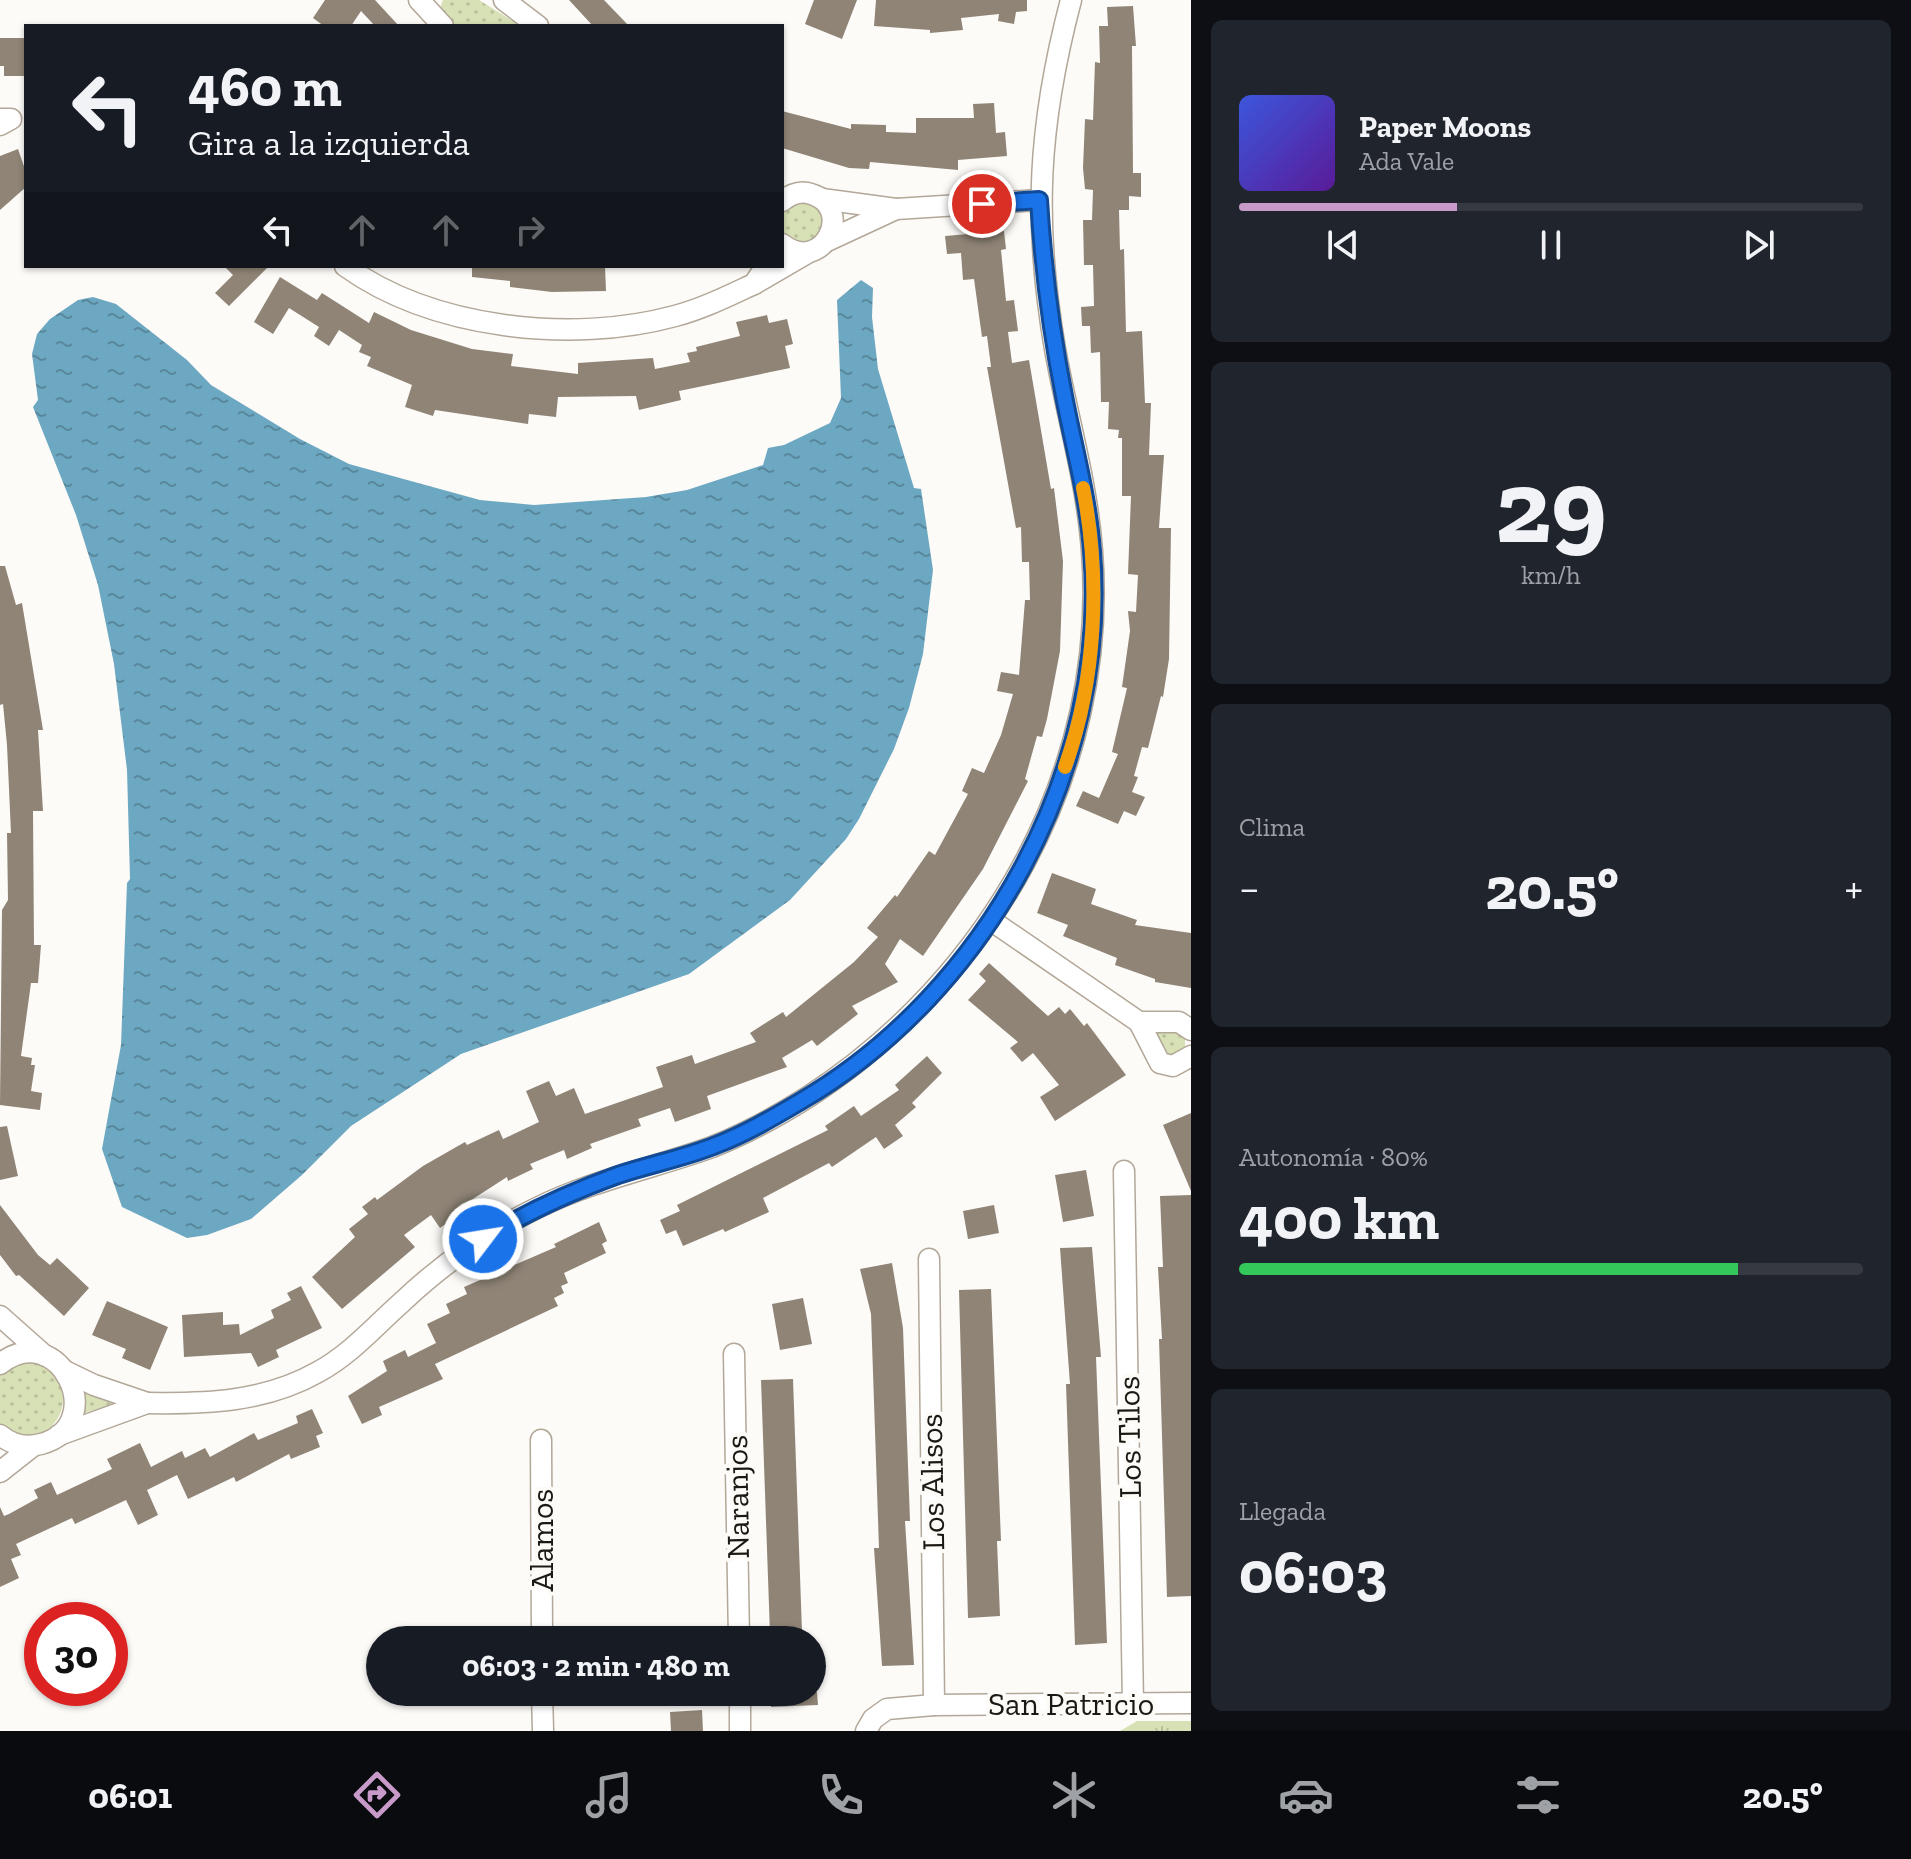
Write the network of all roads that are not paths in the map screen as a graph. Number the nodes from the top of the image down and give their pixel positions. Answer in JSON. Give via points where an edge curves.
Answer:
{"nodes":[{"id":1,"x":419,"y":0,"type":"edge"},
{"id":2,"x":439,"y":0,"type":"edge"},
{"id":3,"x":504,"y":0,"type":"edge"},
{"id":4,"x":1071,"y":0,"type":"edge"},
{"id":5,"x":441,"y":24,"type":"edge"},
{"id":6,"x":535,"y":24,"type":"edge"},
{"id":7,"x":788,"y":194,"type":"edge"},
{"id":8,"x":822,"y":199,"type":"junction"},
{"id":9,"x":1039,"y":200,"type":"junction"},
{"id":10,"x":896,"y":209,"type":"junction"},
{"id":11,"x":784,"y":245,"type":"edge"},
{"id":12,"x":818,"y":246,"type":"junction"},
{"id":13,"x":784,"y":266,"type":"edge"},
{"id":14,"x":349,"y":268,"type":"edge"},
{"id":15,"x":765,"y":268,"type":"edge"},
{"id":16,"x":781,"y":268,"type":"edge"},
{"id":17,"x":754,"y":284,"type":"junction"},
{"id":18,"x":992,"y":921,"type":"junction"},
{"id":19,"x":1139,"y":1022,"type":"junction"},
{"id":20,"x":1191,"y":1030,"type":"edge"},
{"id":21,"x":1191,"y":1056,"type":"edge"},
{"id":22,"x":1124,"y":1171,"type":"dead end"},
{"id":23,"x":929,"y":1259,"type":"dead end"},
{"id":24,"x":0,"y":1316,"type":"edge"},
{"id":25,"x":734,"y":1354,"type":"dead end"},
{"id":26,"x":44,"y":1355,"type":"junction"},
{"id":27,"x":0,"y":1364,"type":"edge"},
{"id":28,"x":65,"y":1371,"type":"junction"},
{"id":29,"x":147,"y":1403,"type":"junction"},
{"id":30,"x":0,"y":1435,"type":"edge"},
{"id":31,"x":59,"y":1435,"type":"junction"},
{"id":32,"x":541,"y":1440,"type":"dead end"},
{"id":33,"x":33,"y":1446,"type":"junction"},
{"id":34,"x":0,"y":1472,"type":"edge"},
{"id":35,"x":542,"y":1626,"type":"edge"},
{"id":36,"x":739,"y":1626,"type":"edge"},
{"id":37,"x":1191,"y":1703,"type":"edge"},
{"id":38,"x":1133,"y":1704,"type":"junction"},
{"id":39,"x":934,"y":1705,"type":"junction"},
{"id":40,"x":542,"y":1706,"type":"edge"},
{"id":41,"x":740,"y":1706,"type":"edge"},
{"id":42,"x":543,"y":1731,"type":"edge"},
{"id":43,"x":740,"y":1731,"type":"edge"},
{"id":44,"x":866,"y":1731,"type":"edge"}],
"edges":[{"from":1,"to":5,"type":"street"},
{"from":2,"to":5,"type":"street"},
{"from":3,"to":6,"type":"street"},
{"from":4,"to":9,"type":"street","via":[[1043,135]]},
{"from":7,"to":8,"type":"street"},
{"from":8,"to":10,"type":"street"},
{"from":8,"to":12,"type":"street","via":[[832,214]]},
{"from":9,"to":10,"type":"street"},
{"from":9,"to":18,"type":"street","via":[[1054,344],[1088,515],[1094,600],[1083,697],[1068,757],[1033,846]]},
{"from":10,"to":12,"type":"street"},
{"from":11,"to":12,"type":"street","via":[[792,251]]},
{"from":12,"to":13,"type":"street"},
{"from":14,"to":17,"type":"street","via":[[449,313],[551,329],[675,317]]},
{"from":15,"to":17,"type":"street"},
{"from":16,"to":17,"type":"street"},
{"from":18,"to":19,"type":"street"},
{"from":18,"to":29,"type":"street","via":[[924,1004],[881,1044],[791,1107],[717,1145],[582,1189],[513,1221],[436,1273],[318,1372],[234,1401]]},
{"from":19,"to":20,"type":"street","via":[[1179,1022]]},
{"from":19,"to":21,"type":"street","via":[[1160,1063],[1173,1066]]},
{"from":22,"to":38,"type":"street","name":"Los Tilos"},
{"from":23,"to":39,"type":"street","name":"Los Alisos"},
{"from":24,"to":26,"type":"street"},
{"from":25,"to":36,"type":"street","name":"Naranjos"},
{"from":26,"to":27,"type":"street","via":[[17,1355]]},
{"from":26,"to":28,"type":"street"},
{"from":28,"to":29,"type":"street"},
{"from":28,"to":31,"type":"street","via":[[72,1383],[74,1411]]},
{"from":29,"to":31,"type":"street"},
{"from":30,"to":33,"type":"street"},
{"from":31,"to":33,"type":"street"},
{"from":32,"to":35,"type":"street","name":"Alamos"},
{"from":33,"to":34,"type":"street"},
{"from":37,"to":38,"type":"street","name":"San Patricio"},
{"from":38,"to":39,"type":"street","name":"San Patricio"},
{"from":39,"to":44,"type":"street","name":"San Patricio","via":[[887,1709]]},
{"from":40,"to":42,"type":"street"},
{"from":41,"to":43,"type":"street"}]}
